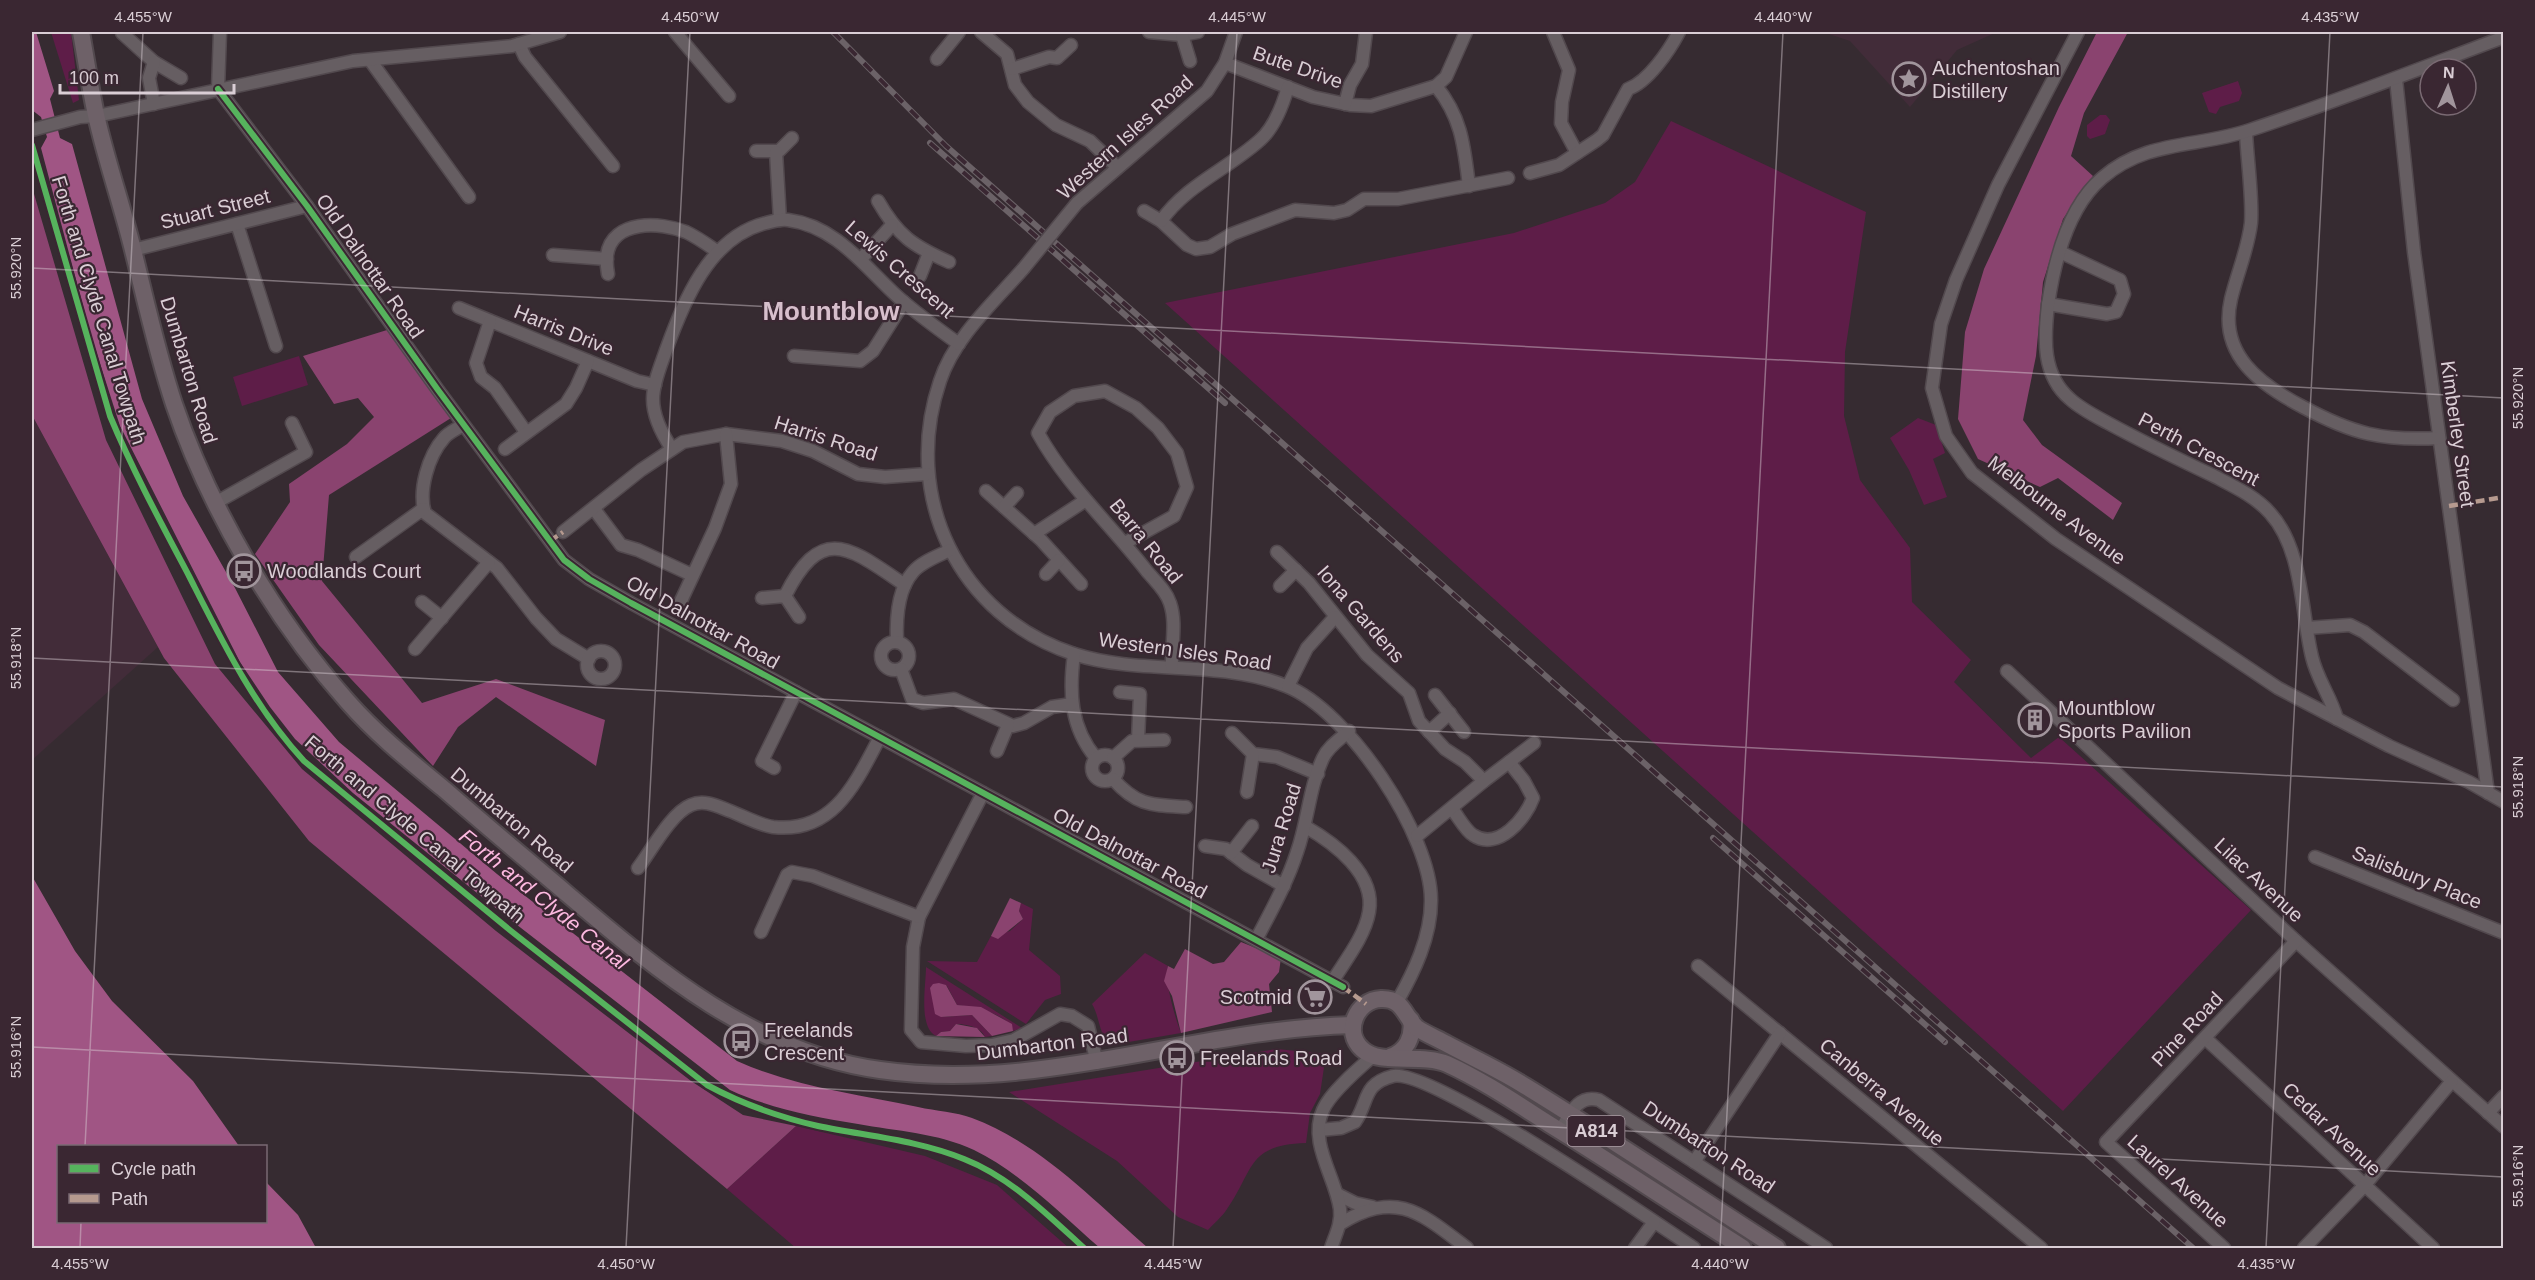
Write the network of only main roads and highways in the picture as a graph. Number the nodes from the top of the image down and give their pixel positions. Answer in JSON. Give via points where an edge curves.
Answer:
{"nodes":[{"id":1,"x":81,"y":32,"type":"edge"},
{"id":2,"x":1411,"y":1020,"type":"junction"},
{"id":3,"x":1353,"y":1024,"type":"junction"},
{"id":4,"x":1390,"y":1057,"type":"junction"},
{"id":5,"x":1743,"y":1248,"type":"edge"},
{"id":6,"x":1777,"y":1248,"type":"edge"}],
"edges":[{"from":1,"to":3,"type":"main road","name":"Dumbarton Road","via":[[97,116],[176,409],[217,502],[277,607],[356,711],[395,749],[595,918],[717,1010],[759,1033],[810,1054],[884,1071],[929,1075],[1039,1071],[1276,1029]]},
{"from":2,"to":3,"type":"main road","number":"A814","via":[[1397,1002],[1381,999],[1361,1008]]},
{"from":2,"to":4,"type":"main road","via":[[1408,1043]]},
{"from":2,"to":6,"type":"main road","number":"A814","via":[[1419,1029],[1523,1084]]},
{"from":3,"to":4,"type":"main road","number":"A814","via":[[1359,1046],[1372,1056]]},
{"from":4,"to":5,"type":"main road","number":"A814","via":[[1440,1062],[1560,1131]]}]}
